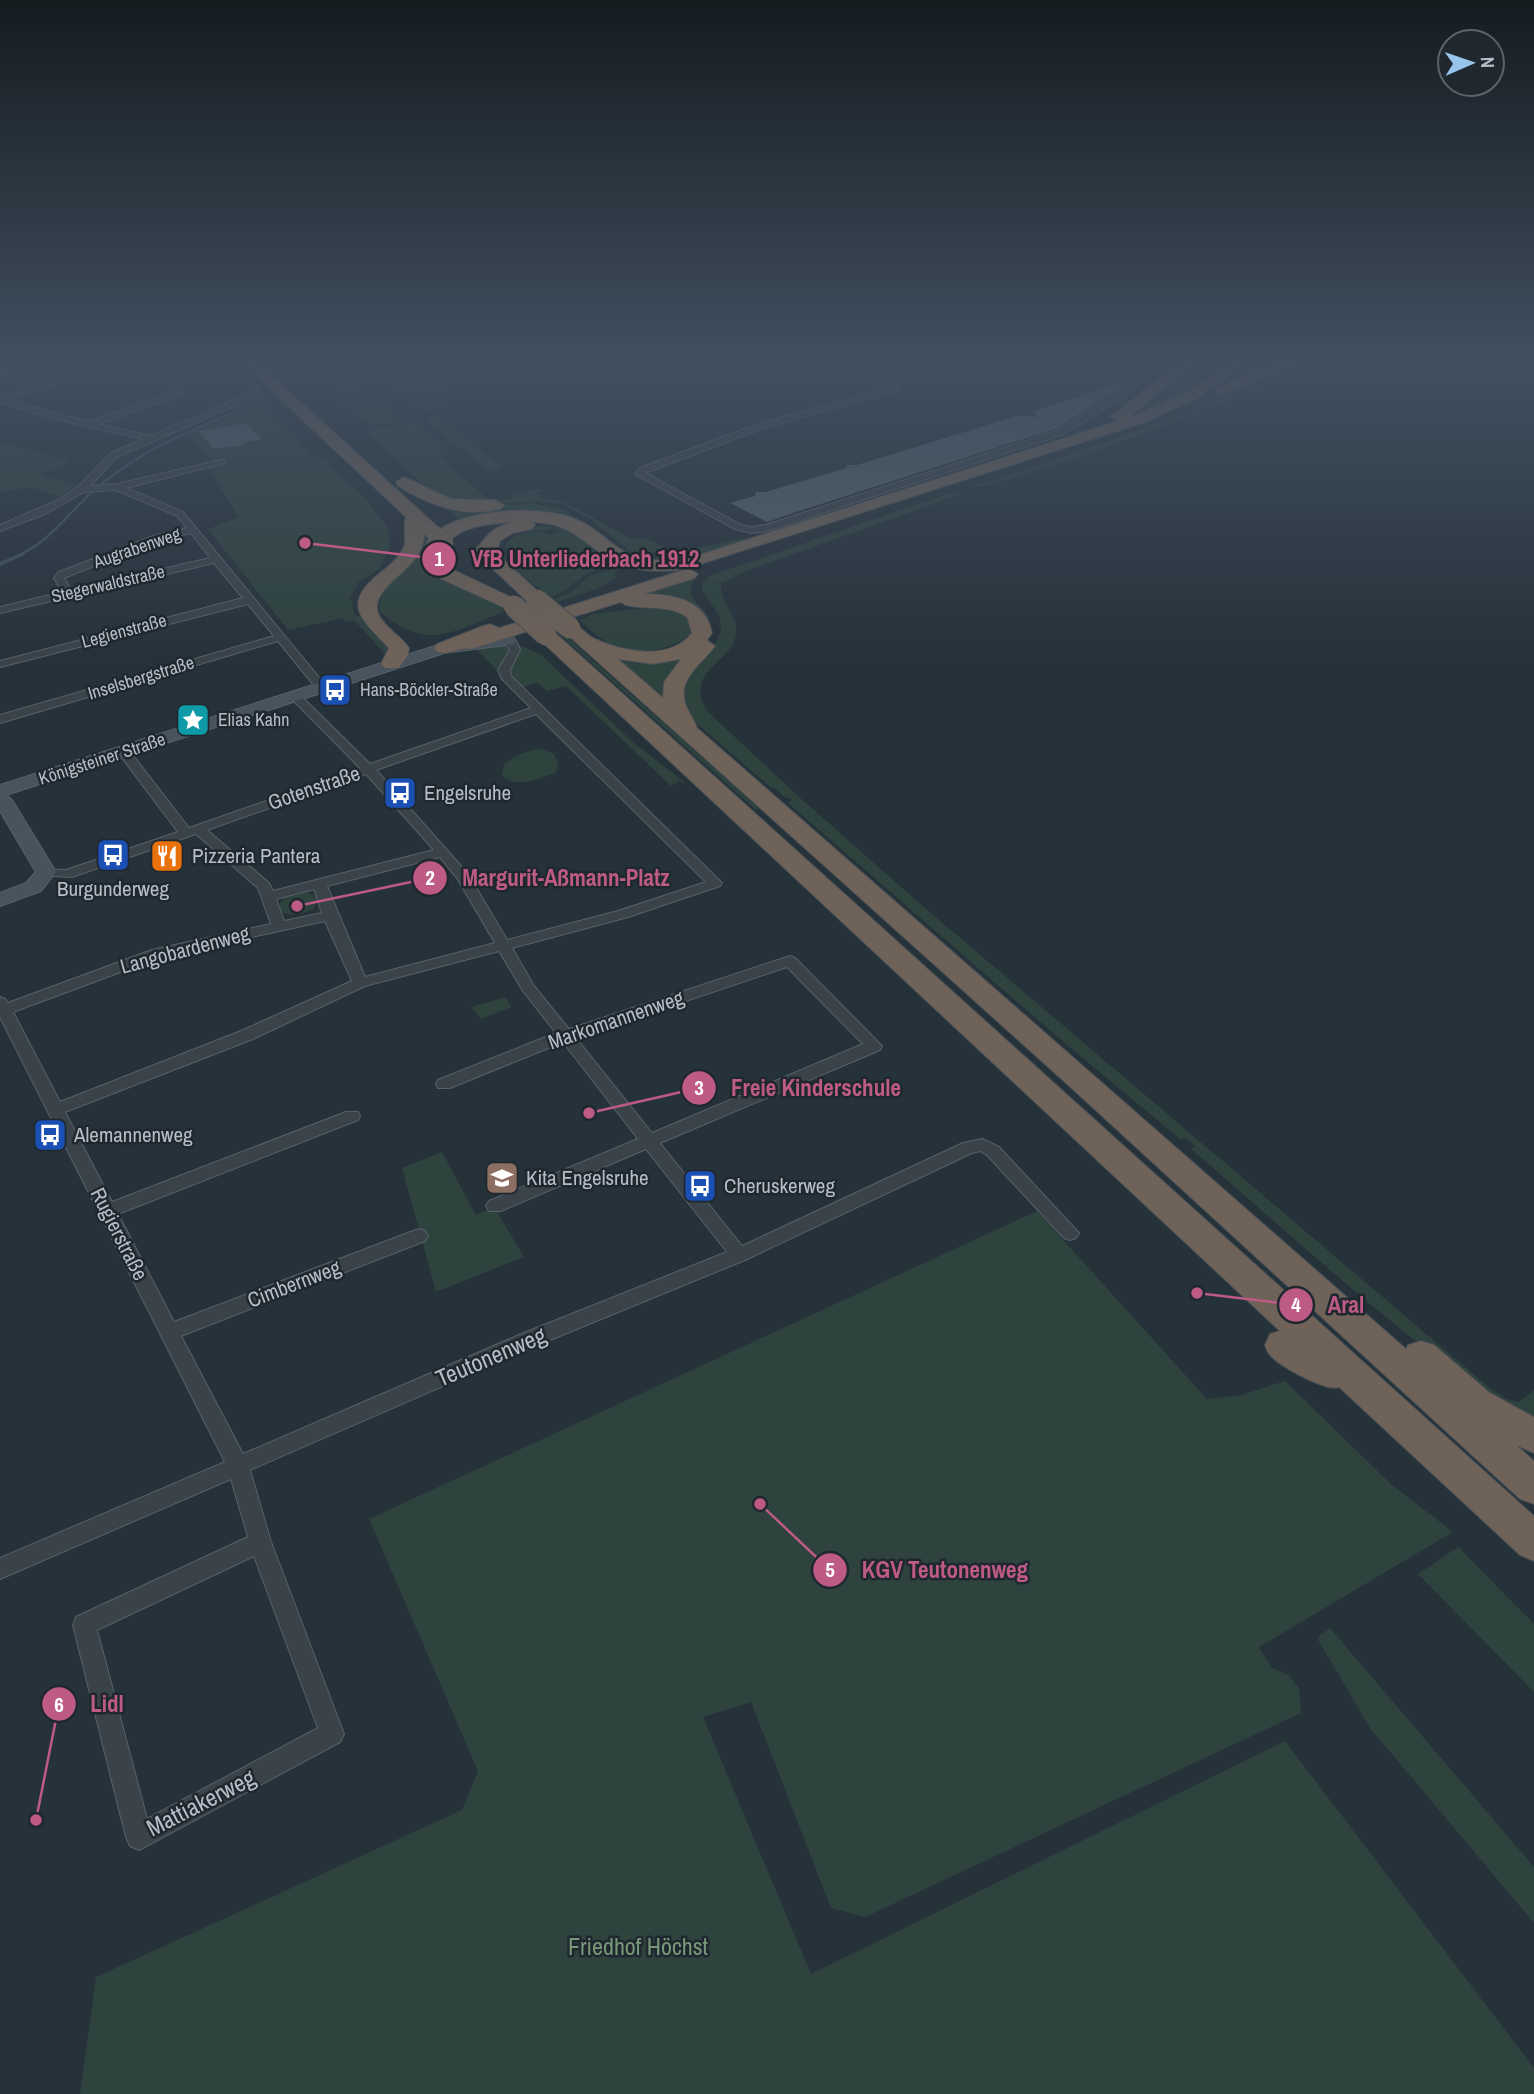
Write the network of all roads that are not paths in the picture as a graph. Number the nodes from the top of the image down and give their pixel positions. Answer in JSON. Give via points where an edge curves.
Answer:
{"nodes":[{"id":1,"x":104,"y":462,"type":"edge"},
{"id":2,"x":219,"y":462,"type":"edge"},
{"id":3,"x":354,"y":462,"type":"edge"},
{"id":4,"x":665,"y":462,"type":"edge"},
{"id":5,"x":971,"y":462,"type":"edge"},
{"id":6,"x":1013,"y":462,"type":"edge"},
{"id":7,"x":1033,"y":462,"type":"edge"},
{"id":8,"x":117,"y":486,"type":"junction"},
{"id":9,"x":92,"y":489,"type":"junction"},
{"id":10,"x":406,"y":507,"type":"junction"},
{"id":11,"x":0,"y":528,"type":"edge"},
{"id":12,"x":193,"y":530,"type":"junction"},
{"id":13,"x":769,"y":539,"type":"junction"},
{"id":14,"x":452,"y":541,"type":"junction"},
{"id":15,"x":739,"y":554,"type":"junction"},
{"id":16,"x":217,"y":559,"type":"junction"},
{"id":17,"x":497,"y":564,"type":"junction"},
{"id":18,"x":68,"y":593,"type":"junction"},
{"id":19,"x":249,"y":600,"type":"junction"},
{"id":20,"x":564,"y":605,"type":"junction"},
{"id":21,"x":513,"y":606,"type":"junction"},
{"id":22,"x":588,"y":606,"type":"junction"},
{"id":23,"x":0,"y":610,"type":"edge"},
{"id":24,"x":570,"y":628,"type":"junction"},
{"id":25,"x":385,"y":633,"type":"junction"},
{"id":26,"x":281,"y":637,"type":"junction"},
{"id":27,"x":508,"y":641,"type":"junction"},
{"id":28,"x":471,"y":643,"type":"junction"},
{"id":29,"x":442,"y":648,"type":"junction"},
{"id":30,"x":0,"y":664,"type":"edge"},
{"id":31,"x":392,"y":664,"type":"junction"},
{"id":32,"x":321,"y":687,"type":"junction"},
{"id":33,"x":295,"y":696,"type":"junction"},
{"id":34,"x":538,"y":709,"type":"junction"},
{"id":35,"x":0,"y":719,"type":"edge"},
{"id":36,"x":700,"y":744,"type":"junction"},
{"id":37,"x":124,"y":752,"type":"junction"},
{"id":38,"x":369,"y":770,"type":"junction"},
{"id":39,"x":4,"y":794,"type":"edge"},
{"id":40,"x":191,"y":830,"type":"junction"},
{"id":41,"x":760,"y":832,"type":"junction"},
{"id":42,"x":443,"y":852,"type":"junction"},
{"id":43,"x":90,"y":867,"type":"junction"},
{"id":44,"x":47,"y":872,"type":"junction"},
{"id":45,"x":320,"y":884,"type":"junction"},
{"id":46,"x":270,"y":896,"type":"junction"},
{"id":47,"x":7,"y":897,"type":"edge"},
{"id":48,"x":330,"y":916,"type":"junction"},
{"id":49,"x":279,"y":926,"type":"junction"},
{"id":50,"x":504,"y":945,"type":"junction"},
{"id":51,"x":790,"y":961,"type":"joint"},
{"id":52,"x":360,"y":983,"type":"junction"},
{"id":53,"x":2,"y":1006,"type":"edge"},
{"id":54,"x":564,"y":1036,"type":"junction"},
{"id":55,"x":874,"y":1046,"type":"joint"},
{"id":56,"x":444,"y":1084,"type":"dead end"},
{"id":57,"x":1040,"y":1088,"type":"junction"},
{"id":58,"x":55,"y":1110,"type":"junction"},
{"id":59,"x":352,"y":1116,"type":"dead end"},
{"id":60,"x":649,"y":1140,"type":"junction"},
{"id":61,"x":1077,"y":1149,"type":"dead end"},
{"id":62,"x":495,"y":1206,"type":"dead end"},
{"id":63,"x":107,"y":1211,"type":"junction"},
{"id":64,"x":1070,"y":1233,"type":"dead end"},
{"id":65,"x":419,"y":1236,"type":"dead end"},
{"id":66,"x":739,"y":1255,"type":"junction"},
{"id":67,"x":1318,"y":1290,"type":"junction"},
{"id":68,"x":169,"y":1332,"type":"junction"},
{"id":69,"x":1283,"y":1345,"type":"dead end"},
{"id":70,"x":1386,"y":1406,"type":"junction"},
{"id":71,"x":1534,"y":1436,"type":"edge"},
{"id":72,"x":237,"y":1466,"type":"junction"},
{"id":73,"x":1534,"y":1486,"type":"edge"},
{"id":74,"x":260,"y":1542,"type":"junction"},
{"id":75,"x":1534,"y":1542,"type":"edge"},
{"id":76,"x":0,"y":1569,"type":"edge"}],
"edges":[{"from":1,"to":9,"type":"street"},
{"from":2,"to":8,"type":"street"},
{"from":3,"to":10,"type":"highway"},
{"from":4,"to":5,"type":"street","via":[[639,474],[738,527],[767,528]]},
{"from":6,"to":13,"type":"highway"},
{"from":7,"to":15,"type":"highway"},
{"from":8,"to":9,"type":"street"},
{"from":8,"to":12,"type":"street","via":[[171,508]]},
{"from":9,"to":11,"type":"street"},
{"from":10,"to":14,"type":"highway"},
{"from":10,"to":25,"type":"highway","via":[[416,531],[414,550],[374,588],[367,601],[370,617]]},
{"from":12,"to":16,"type":"street"},
{"from":12,"to":18,"type":"street","name":"Augrabenweg","via":[[156,538],[63,574],[59,578]]},
{"from":13,"to":14,"type":"highway","via":[[696,558],[648,559],[621,549],[566,508],[534,502],[447,506],[399,477]]},
{"from":13,"to":15,"type":"highway"},
{"from":14,"to":17,"type":"highway"},
{"from":14,"to":21,"type":"highway"},
{"from":15,"to":20,"type":"highway"},
{"from":15,"to":21,"type":"highway","via":[[678,564],[643,564],[621,557],[570,523],[530,516],[475,522],[437,539],[430,556],[440,570]]},
{"from":15,"to":22,"type":"highway"},
{"from":15,"to":36,"type":"highway","via":[[695,584],[696,594],[714,617],[715,630],[674,683],[678,714]]},
{"from":16,"to":18,"type":"street","name":"Stegerwaldstraße"},
{"from":16,"to":19,"type":"street"},
{"from":17,"to":20,"type":"highway","via":[[489,544],[506,529],[551,524],[578,533],[621,573],[612,584]]},
{"from":17,"to":24,"type":"highway","bridge":true},
{"from":18,"to":23,"type":"street","name":"Stegerwaldstraße"},
{"from":19,"to":26,"type":"street"},
{"from":19,"to":30,"type":"street","name":"Legienstraße"},
{"from":20,"to":29,"type":"highway"},
{"from":21,"to":41,"type":"highway","bridge":true},
{"from":22,"to":24,"type":"highway","via":[[636,600],[669,602],[695,615],[702,633],[687,649],[639,657],[609,651]]},
{"from":22,"to":28,"type":"highway"},
{"from":24,"to":36,"type":"highway"},
{"from":25,"to":29,"type":"highway","via":[[414,645]]},
{"from":25,"to":31,"type":"highway","via":[[399,650]]},
{"from":26,"to":32,"type":"street"},
{"from":26,"to":35,"type":"street","name":"Inselsbergstraße"},
{"from":27,"to":28,"type":"main road","name":"Königsteiner Straße"},
{"from":27,"to":34,"type":"street","via":[[515,650],[505,675]]},
{"from":27,"to":41,"type":"highway","via":[[548,656],[641,744]]},
{"from":28,"to":29,"type":"main road","name":"Königsteiner Straße"},
{"from":29,"to":31,"type":"main road","name":"Königsteiner Straße"},
{"from":31,"to":32,"type":"main road","name":"Königsteiner Straße"},
{"from":32,"to":33,"type":"main road","name":"Königsteiner Straße"},
{"from":33,"to":37,"type":"main road","name":"Königsteiner Straße"},
{"from":33,"to":38,"type":"street"},
{"from":34,"to":38,"type":"street","name":"Gotenstraße"},
{"from":34,"to":50,"type":"street","via":[[715,883],[623,914]]},
{"from":36,"to":67,"type":"highway"},
{"from":37,"to":39,"type":"main road","name":"Königsteiner Straße"},
{"from":37,"to":40,"type":"street"},
{"from":38,"to":40,"type":"street","name":"Gotenstraße"},
{"from":38,"to":42,"type":"street"},
{"from":39,"to":44,"type":"main road"},
{"from":40,"to":43,"type":"street","name":"Gotenstraße"},
{"from":40,"to":46,"type":"street","via":[[264,886]]},
{"from":41,"to":57,"type":"highway"},
{"from":42,"to":45,"type":"street"},
{"from":42,"to":50,"type":"street"},
{"from":43,"to":44,"type":"street","name":"Gotenstraße","via":[[67,874]]},
{"from":43,"to":47,"type":"street","name":"Gotenstraße"},
{"from":44,"to":47,"type":"main road","via":[[40,883]]},
{"from":45,"to":46,"type":"street"},
{"from":45,"to":48,"type":"street"},
{"from":46,"to":49,"type":"street"},
{"from":48,"to":49,"type":"street","name":"Langobardenweg"},
{"from":48,"to":52,"type":"street"},
{"from":49,"to":53,"type":"street","name":"Langobardenweg","via":[[157,953]]},
{"from":50,"to":52,"type":"street"},
{"from":50,"to":54,"type":"street","via":[[528,988]]},
{"from":51,"to":54,"type":"street","name":"Markomannenweg"},
{"from":51,"to":55,"type":"street"},
{"from":52,"to":58,"type":"street","via":[[247,1035]]},
{"from":53,"to":58,"type":"street","name":"Rugierstraße"},
{"from":54,"to":56,"type":"street","name":"Markomannenweg"},
{"from":54,"to":60,"type":"street"},
{"from":55,"to":60,"type":"street"},
{"from":57,"to":61,"type":"highway"},
{"from":57,"to":70,"type":"highway"},
{"from":58,"to":63,"type":"street","name":"Rugierstraße"},
{"from":59,"to":63,"type":"street"},
{"from":60,"to":62,"type":"street"},
{"from":60,"to":66,"type":"street"},
{"from":63,"to":68,"type":"street","name":"Rugierstraße"},
{"from":64,"to":66,"type":"street","name":"Teutonenweg","via":[[993,1151],[982,1145]]},
{"from":65,"to":68,"type":"street","name":"Cimbernweg"},
{"from":66,"to":72,"type":"street","name":"Teutonenweg"},
{"from":67,"to":71,"type":"highway","via":[[1382,1322],[1477,1404]]},
{"from":67,"to":73,"type":"highway"},
{"from":68,"to":72,"type":"street","name":"Rugierstraße"},
{"from":69,"to":70,"type":"highway"},
{"from":70,"to":75,"type":"highway"},
{"from":72,"to":74,"type":"street","name":"Mattiakerweg"},
{"from":72,"to":76,"type":"street","name":"Teutonenweg"},
{"from":74,"to":74,"type":"street","name":"Mattiakerweg","via":[[332,1734],[139,1837],[85,1625]]}]}
